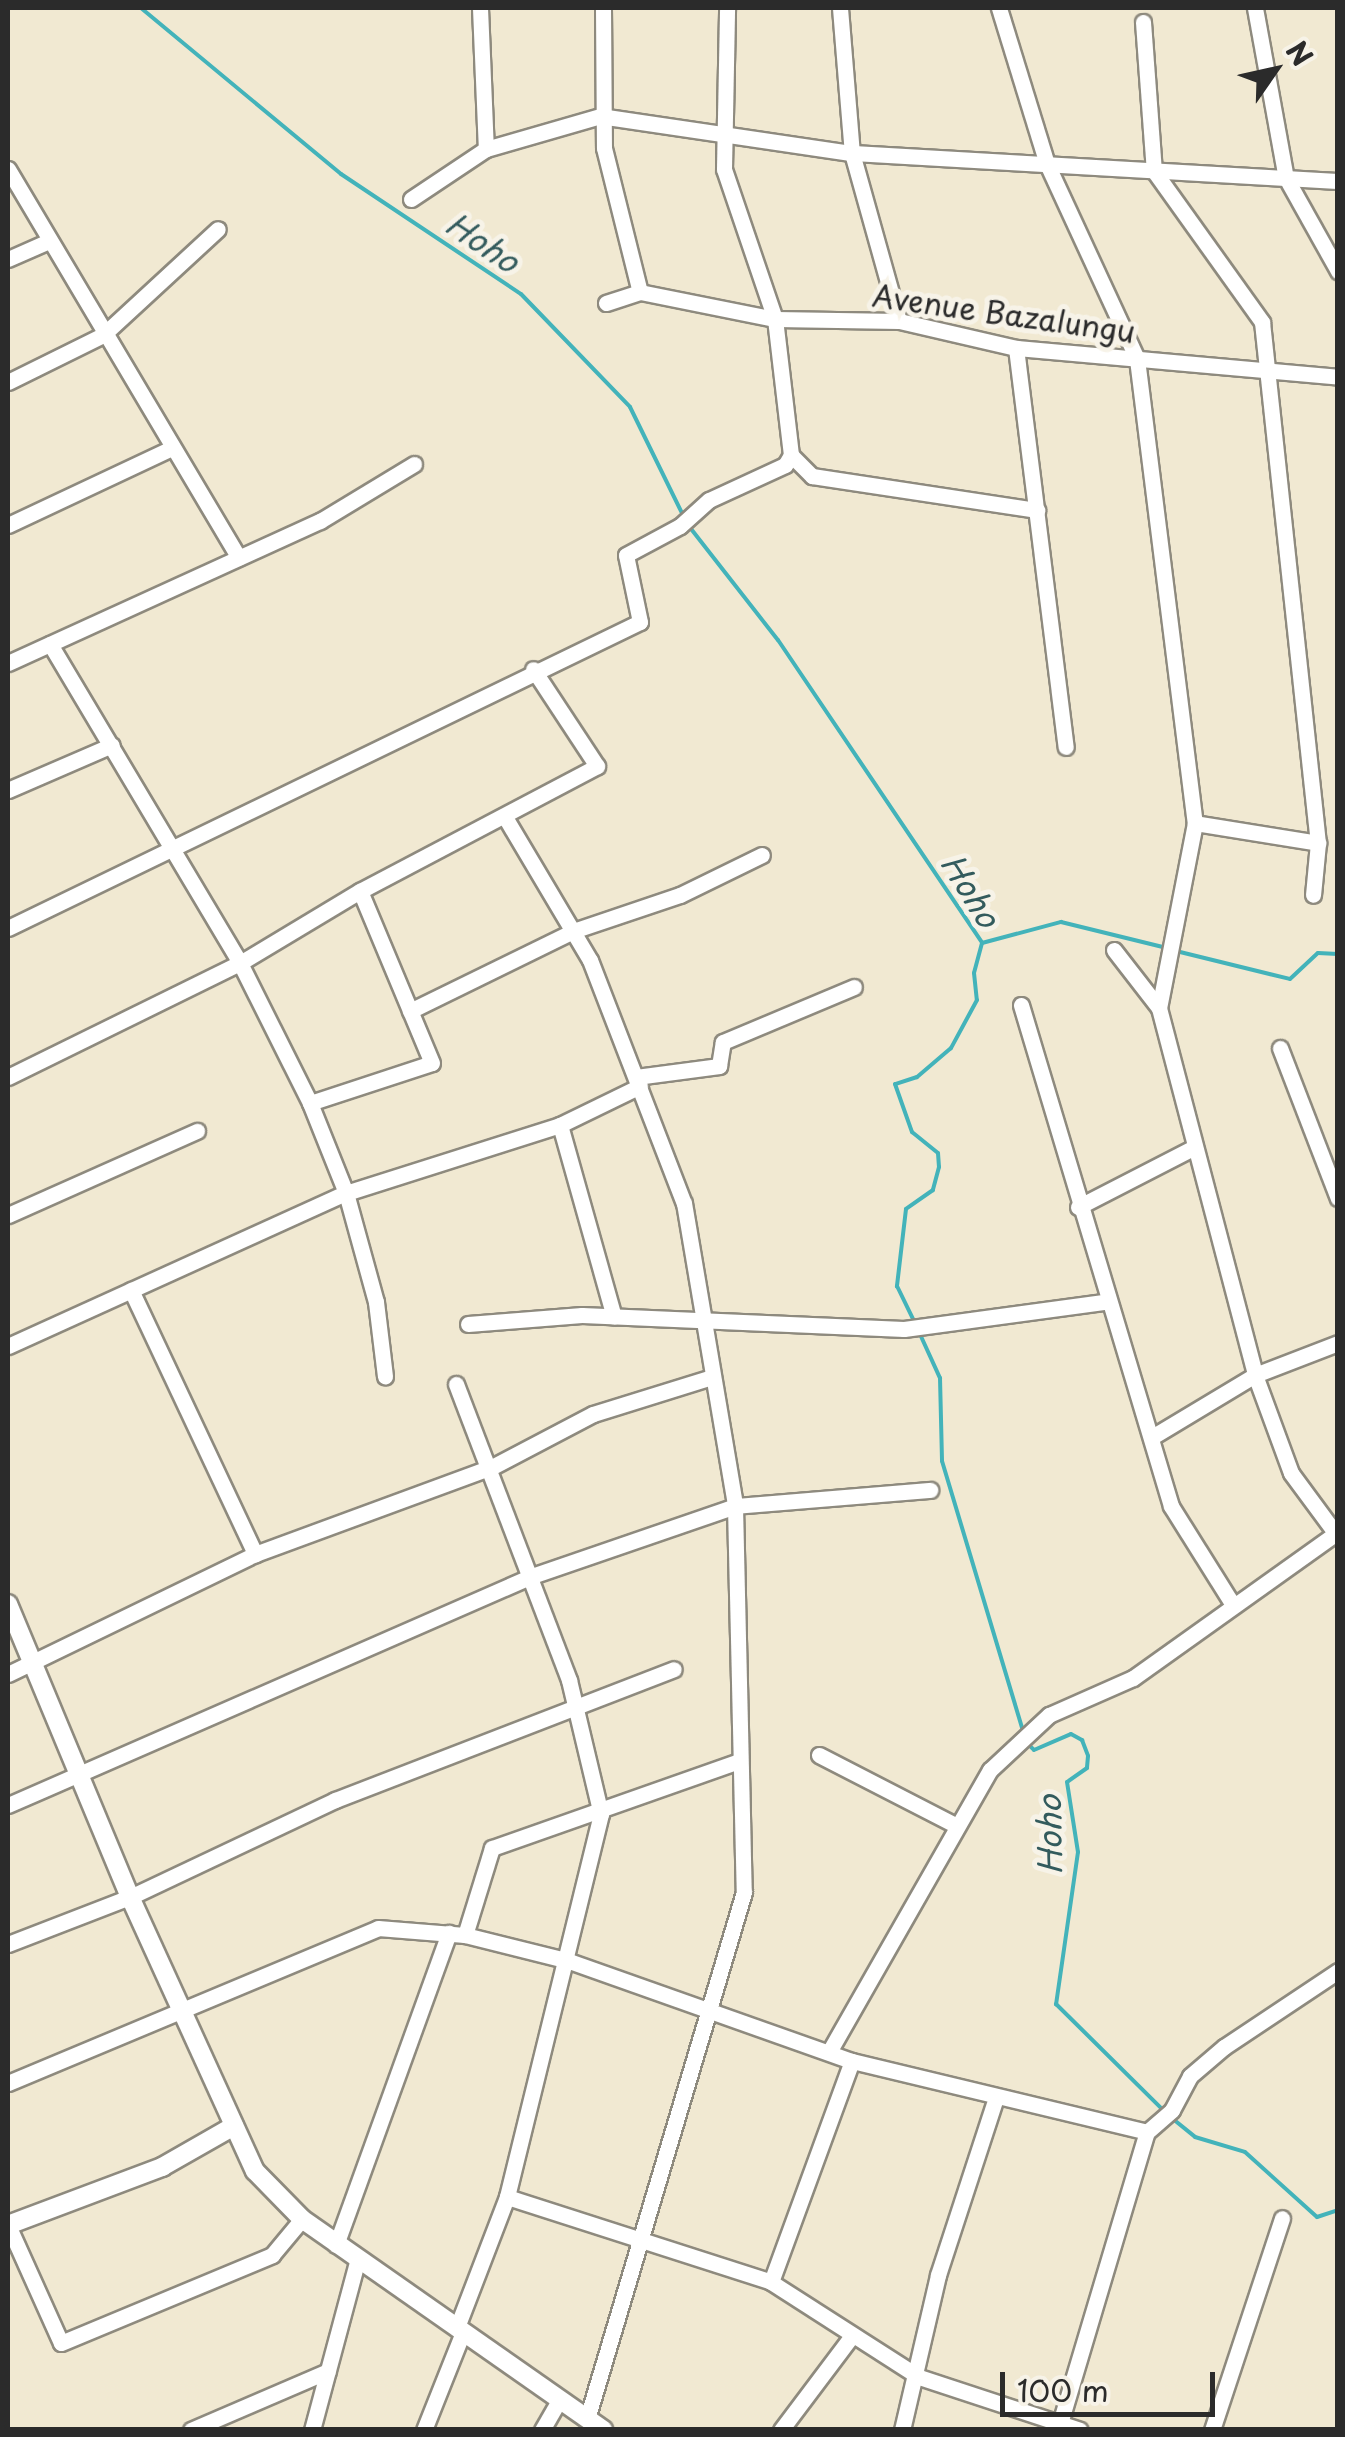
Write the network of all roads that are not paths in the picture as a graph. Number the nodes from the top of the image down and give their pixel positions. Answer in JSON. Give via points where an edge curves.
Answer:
{"nodes":[{"id":1,"x":480,"y":8,"type":"edge"},
{"id":2,"x":603,"y":8,"type":"edge"},
{"id":3,"x":727,"y":8,"type":"edge"},
{"id":4,"x":840,"y":8,"type":"edge"},
{"id":5,"x":999,"y":8,"type":"edge"},
{"id":6,"x":1255,"y":8,"type":"edge"},
{"id":7,"x":1144,"y":22,"type":"dead end"},
{"id":8,"x":600,"y":116,"type":"junction"},
{"id":9,"x":724,"y":134,"type":"junction"},
{"id":10,"x":486,"y":149,"type":"junction"},
{"id":11,"x":852,"y":152,"type":"junction"},
{"id":12,"x":1047,"y":164,"type":"junction"},
{"id":13,"x":8,"y":168,"type":"edge"},
{"id":14,"x":1154,"y":171,"type":"junction"},
{"id":15,"x":1286,"y":178,"type":"junction"},
{"id":16,"x":1338,"y":182,"type":"edge"},
{"id":17,"x":411,"y":199,"type":"dead end"},
{"id":18,"x":218,"y":229,"type":"dead end"},
{"id":19,"x":49,"y":240,"type":"junction"},
{"id":20,"x":8,"y":259,"type":"edge"},
{"id":21,"x":1338,"y":271,"type":"edge"},
{"id":22,"x":640,"y":292,"type":"junction"},
{"id":23,"x":606,"y":302,"type":"dead end"},
{"id":24,"x":775,"y":318,"type":"junction"},
{"id":25,"x":898,"y":321,"type":"junction"},
{"id":26,"x":103,"y":334,"type":"junction"},
{"id":27,"x":1016,"y":348,"type":"junction"},
{"id":28,"x":1137,"y":358,"type":"junction"},
{"id":29,"x":1264,"y":374,"type":"junction"},
{"id":30,"x":1338,"y":377,"type":"edge"},
{"id":31,"x":8,"y":382,"type":"edge"},
{"id":32,"x":172,"y":448,"type":"junction"},
{"id":33,"x":791,"y":455,"type":"junction"},
{"id":34,"x":414,"y":464,"type":"dead end"},
{"id":35,"x":1037,"y":510,"type":"junction"},
{"id":36,"x":8,"y":525,"type":"edge"},
{"id":37,"x":238,"y":558,"type":"junction"},
{"id":38,"x":50,"y":644,"type":"junction"},
{"id":39,"x":8,"y":663,"type":"edge"},
{"id":40,"x":534,"y":669,"type":"junction"},
{"id":41,"x":112,"y":745,"type":"junction"},
{"id":42,"x":1066,"y":747,"type":"dead end"},
{"id":43,"x":8,"y":790,"type":"edge"},
{"id":44,"x":505,"y":817,"type":"junction"},
{"id":45,"x":1195,"y":823,"type":"junction"},
{"id":46,"x":1318,"y":843,"type":"junction"},
{"id":47,"x":171,"y":846,"type":"junction"},
{"id":48,"x":762,"y":855,"type":"dead end"},
{"id":49,"x":360,"y":891,"type":"junction"},
{"id":50,"x":1313,"y":896,"type":"dead end"},
{"id":51,"x":8,"y":928,"type":"edge"},
{"id":52,"x":572,"y":931,"type":"junction"},
{"id":53,"x":1114,"y":950,"type":"dead end"},
{"id":54,"x":240,"y":962,"type":"junction"},
{"id":55,"x":854,"y":987,"type":"dead end"},
{"id":56,"x":1021,"y":1005,"type":"dead end"},
{"id":57,"x":1158,"y":1008,"type":"junction"},
{"id":58,"x":410,"y":1011,"type":"junction"},
{"id":59,"x":1280,"y":1048,"type":"dead end"},
{"id":60,"x":9,"y":1072,"type":"edge"},
{"id":61,"x":638,"y":1082,"type":"junction"},
{"id":62,"x":310,"y":1104,"type":"junction"},
{"id":63,"x":560,"y":1124,"type":"junction"},
{"id":64,"x":197,"y":1131,"type":"dead end"},
{"id":65,"x":1194,"y":1148,"type":"junction"},
{"id":66,"x":346,"y":1193,"type":"junction"},
{"id":67,"x":1338,"y":1198,"type":"edge"},
{"id":68,"x":1078,"y":1207,"type":"junction"},
{"id":69,"x":8,"y":1215,"type":"edge"},
{"id":70,"x":131,"y":1290,"type":"junction"},
{"id":71,"x":1106,"y":1302,"type":"junction"},
{"id":72,"x":614,"y":1316,"type":"junction"},
{"id":73,"x":701,"y":1322,"type":"junction"},
{"id":74,"x":468,"y":1324,"type":"dead end"},
{"id":75,"x":1338,"y":1343,"type":"edge"},
{"id":76,"x":8,"y":1346,"type":"edge"},
{"id":77,"x":1254,"y":1374,"type":"junction"},
{"id":78,"x":385,"y":1376,"type":"dead end"},
{"id":79,"x":712,"y":1377,"type":"junction"},
{"id":80,"x":456,"y":1384,"type":"dead end"},
{"id":81,"x":1152,"y":1437,"type":"junction"},
{"id":82,"x":492,"y":1467,"type":"junction"},
{"id":83,"x":930,"y":1490,"type":"dead end"},
{"id":84,"x":735,"y":1506,"type":"junction"},
{"id":85,"x":1337,"y":1533,"type":"edge"},
{"id":86,"x":254,"y":1554,"type":"junction"},
{"id":87,"x":532,"y":1576,"type":"junction"},
{"id":88,"x":8,"y":1604,"type":"edge"},
{"id":89,"x":1233,"y":1605,"type":"junction"},
{"id":90,"x":32,"y":1664,"type":"junction"},
{"id":91,"x":674,"y":1670,"type":"dead end"},
{"id":92,"x":8,"y":1674,"type":"edge"},
{"id":93,"x":575,"y":1708,"type":"junction"},
{"id":94,"x":818,"y":1755,"type":"dead end"},
{"id":95,"x":739,"y":1761,"type":"junction"},
{"id":96,"x":79,"y":1776,"type":"junction"},
{"id":97,"x":8,"y":1806,"type":"edge"},
{"id":98,"x":601,"y":1814,"type":"junction"},
{"id":99,"x":957,"y":1826,"type":"junction"},
{"id":100,"x":130,"y":1897,"type":"junction"},
{"id":101,"x":457,"y":1934,"type":"junction"},
{"id":102,"x":8,"y":1944,"type":"edge"},
{"id":103,"x":569,"y":1961,"type":"junction"},
{"id":104,"x":1338,"y":1970,"type":"edge"},
{"id":105,"x":180,"y":2007,"type":"junction"},
{"id":106,"x":712,"y":2009,"type":"junction"},
{"id":107,"x":829,"y":2052,"type":"junction"},
{"id":108,"x":852,"y":2061,"type":"junction"},
{"id":109,"x":8,"y":2083,"type":"edge"},
{"id":110,"x":995,"y":2100,"type":"junction"},
{"id":111,"x":234,"y":2126,"type":"junction"},
{"id":112,"x":1146,"y":2132,"type":"junction"},
{"id":113,"x":507,"y":2197,"type":"junction"},
{"id":114,"x":1282,"y":2218,"type":"dead end"},
{"id":115,"x":302,"y":2219,"type":"junction"},
{"id":116,"x":8,"y":2225,"type":"edge"},
{"id":117,"x":642,"y":2239,"type":"junction"},
{"id":118,"x":336,"y":2245,"type":"junction"},
{"id":119,"x":358,"y":2258,"type":"junction"},
{"id":120,"x":771,"y":2282,"type":"junction"},
{"id":121,"x":460,"y":2329,"type":"junction"},
{"id":122,"x":851,"y":2337,"type":"junction"},
{"id":123,"x":328,"y":2371,"type":"junction"},
{"id":124,"x":919,"y":2377,"type":"junction"},
{"id":125,"x":560,"y":2400,"type":"junction"},
{"id":126,"x":595,"y":2424,"type":"edge"},
{"id":127,"x":1058,"y":2427,"type":"edge"},
{"id":128,"x":191,"y":2430,"type":"edge"},
{"id":129,"x":312,"y":2430,"type":"edge"},
{"id":130,"x":424,"y":2430,"type":"edge"},
{"id":131,"x":542,"y":2430,"type":"edge"},
{"id":132,"x":781,"y":2430,"type":"edge"},
{"id":133,"x":902,"y":2430,"type":"edge"},
{"id":134,"x":1080,"y":2430,"type":"edge"},
{"id":135,"x":1212,"y":2430,"type":"edge"}],
"edges":[{"from":1,"to":10,"type":"street"},
{"from":2,"to":8,"type":"street"},
{"from":3,"to":9,"type":"street"},
{"from":4,"to":11,"type":"street"},
{"from":5,"to":12,"type":"street"},
{"from":6,"to":15,"type":"street"},
{"from":7,"to":14,"type":"street"},
{"from":8,"to":9,"type":"street"},
{"from":8,"to":10,"type":"street"},
{"from":8,"to":22,"type":"street"},
{"from":9,"to":11,"type":"street"},
{"from":9,"to":24,"type":"street","via":[[724,169]]},
{"from":10,"to":17,"type":"street"},
{"from":11,"to":12,"type":"street"},
{"from":11,"to":25,"type":"street"},
{"from":12,"to":14,"type":"street"},
{"from":12,"to":28,"type":"street"},
{"from":13,"to":19,"type":"street"},
{"from":14,"to":15,"type":"street"},
{"from":14,"to":29,"type":"street","via":[[1262,322]]},
{"from":15,"to":16,"type":"street"},
{"from":15,"to":21,"type":"street"},
{"from":18,"to":26,"type":"street"},
{"from":19,"to":20,"type":"street"},
{"from":19,"to":26,"type":"street"},
{"from":22,"to":23,"type":"street","name":"Avenue Bazalungu"},
{"from":22,"to":24,"type":"street","name":"Avenue Bazalungu"},
{"from":24,"to":25,"type":"street","name":"Avenue Bazalungu"},
{"from":24,"to":33,"type":"street"},
{"from":25,"to":27,"type":"street","name":"Avenue Bazalungu"},
{"from":26,"to":31,"type":"street"},
{"from":26,"to":32,"type":"street"},
{"from":27,"to":28,"type":"street","name":"Avenue Bazalungu"},
{"from":27,"to":35,"type":"street"},
{"from":28,"to":29,"type":"street","name":"Avenue Bazalungu"},
{"from":28,"to":45,"type":"street"},
{"from":29,"to":30,"type":"street","name":"Avenue Bazalungu"},
{"from":29,"to":46,"type":"street"},
{"from":32,"to":36,"type":"street"},
{"from":32,"to":37,"type":"street"},
{"from":33,"to":35,"type":"street","via":[[812,476]]},
{"from":33,"to":40,"type":"street","via":[[784,466],[709,500],[685,523],[626,554],[640,622]]},
{"from":34,"to":37,"type":"street","via":[[320,521]]},
{"from":35,"to":42,"type":"street"},
{"from":37,"to":38,"type":"street"},
{"from":38,"to":39,"type":"street"},
{"from":38,"to":41,"type":"street"},
{"from":40,"to":44,"type":"street","via":[[597,766]]},
{"from":40,"to":47,"type":"street"},
{"from":41,"to":43,"type":"street"},
{"from":41,"to":47,"type":"street"},
{"from":44,"to":49,"type":"street"},
{"from":44,"to":52,"type":"street"},
{"from":45,"to":46,"type":"street"},
{"from":45,"to":57,"type":"street"},
{"from":46,"to":50,"type":"street"},
{"from":47,"to":51,"type":"street"},
{"from":47,"to":54,"type":"street"},
{"from":48,"to":52,"type":"street","via":[[680,896]]},
{"from":49,"to":54,"type":"street"},
{"from":49,"to":58,"type":"street"},
{"from":52,"to":58,"type":"street"},
{"from":52,"to":61,"type":"street"},
{"from":53,"to":57,"type":"street"},
{"from":54,"to":60,"type":"street"},
{"from":54,"to":62,"type":"street"},
{"from":55,"to":61,"type":"street","via":[[724,1042],[720,1066]]},
{"from":56,"to":68,"type":"street"},
{"from":57,"to":65,"type":"street"},
{"from":58,"to":62,"type":"street","via":[[432,1063]]},
{"from":59,"to":67,"type":"street"},
{"from":61,"to":63,"type":"street"},
{"from":61,"to":73,"type":"street","via":[[684,1202]]},
{"from":62,"to":66,"type":"street"},
{"from":63,"to":66,"type":"street"},
{"from":63,"to":72,"type":"street"},
{"from":64,"to":69,"type":"street"},
{"from":65,"to":68,"type":"street"},
{"from":65,"to":77,"type":"street"},
{"from":66,"to":70,"type":"street"},
{"from":66,"to":78,"type":"street","via":[[376,1302]]},
{"from":68,"to":71,"type":"street"},
{"from":70,"to":76,"type":"street"},
{"from":70,"to":86,"type":"street"},
{"from":71,"to":73,"type":"street","via":[[904,1329]]},
{"from":71,"to":81,"type":"street"},
{"from":72,"to":73,"type":"street"},
{"from":72,"to":74,"type":"street"},
{"from":73,"to":79,"type":"street"},
{"from":75,"to":77,"type":"street"},
{"from":77,"to":81,"type":"street"},
{"from":77,"to":85,"type":"street","via":[[1291,1472]]},
{"from":79,"to":82,"type":"street","via":[[594,1414]]},
{"from":79,"to":84,"type":"street"},
{"from":80,"to":82,"type":"street"},
{"from":81,"to":89,"type":"street","via":[[1171,1506]]},
{"from":82,"to":86,"type":"street"},
{"from":82,"to":87,"type":"street"},
{"from":83,"to":84,"type":"street"},
{"from":84,"to":87,"type":"street"},
{"from":84,"to":95,"type":"street"},
{"from":85,"to":89,"type":"street"},
{"from":86,"to":90,"type":"street"},
{"from":87,"to":93,"type":"street"},
{"from":87,"to":96,"type":"street"},
{"from":88,"to":90,"type":"street"},
{"from":89,"to":99,"type":"street","via":[[1133,1678],[1049,1715],[990,1770]]},
{"from":90,"to":92,"type":"street"},
{"from":90,"to":96,"type":"street"},
{"from":91,"to":93,"type":"street"},
{"from":93,"to":98,"type":"street"},
{"from":93,"to":100,"type":"street","via":[[335,1800]]},
{"from":94,"to":99,"type":"street"},
{"from":95,"to":98,"type":"street"},
{"from":95,"to":106,"type":"street","via":[[744,1892]]},
{"from":96,"to":97,"type":"street"},
{"from":96,"to":100,"type":"street"},
{"from":98,"to":101,"type":"street","via":[[492,1848]]},
{"from":98,"to":103,"type":"street"},
{"from":99,"to":107,"type":"street"},
{"from":100,"to":102,"type":"street"},
{"from":100,"to":105,"type":"street"},
{"from":101,"to":103,"type":"street"},
{"from":101,"to":105,"type":"street","via":[[378,1928]]},
{"from":101,"to":118,"type":"street"},
{"from":103,"to":106,"type":"street"},
{"from":103,"to":113,"type":"street"},
{"from":104,"to":112,"type":"street","via":[[1224,2047],[1190,2076],[1168,2114]]},
{"from":105,"to":109,"type":"street"},
{"from":105,"to":111,"type":"street"},
{"from":106,"to":107,"type":"street"},
{"from":106,"to":117,"type":"street"},
{"from":107,"to":108,"type":"street"},
{"from":108,"to":110,"type":"street"},
{"from":108,"to":120,"type":"street"},
{"from":110,"to":112,"type":"street"},
{"from":110,"to":124,"type":"street","via":[[938,2275]]},
{"from":111,"to":115,"type":"street","via":[[255,2171]]},
{"from":111,"to":116,"type":"street","via":[[162,2167]]},
{"from":112,"to":127,"type":"street"},
{"from":113,"to":117,"type":"street"},
{"from":113,"to":121,"type":"street"},
{"from":114,"to":135,"type":"street"},
{"from":115,"to":116,"type":"street","via":[[272,2255],[61,2344]]},
{"from":115,"to":118,"type":"street"},
{"from":117,"to":120,"type":"street"},
{"from":117,"to":126,"type":"street"},
{"from":118,"to":119,"type":"street"},
{"from":119,"to":121,"type":"street"},
{"from":119,"to":123,"type":"street"},
{"from":120,"to":122,"type":"street"},
{"from":121,"to":125,"type":"street"},
{"from":121,"to":130,"type":"street"},
{"from":122,"to":124,"type":"street"},
{"from":122,"to":132,"type":"street"},
{"from":123,"to":128,"type":"street"},
{"from":123,"to":129,"type":"street"},
{"from":124,"to":127,"type":"street"},
{"from":124,"to":133,"type":"street"},
{"from":125,"to":126,"type":"street"},
{"from":125,"to":131,"type":"street"},
{"from":127,"to":134,"type":"street"}]}
